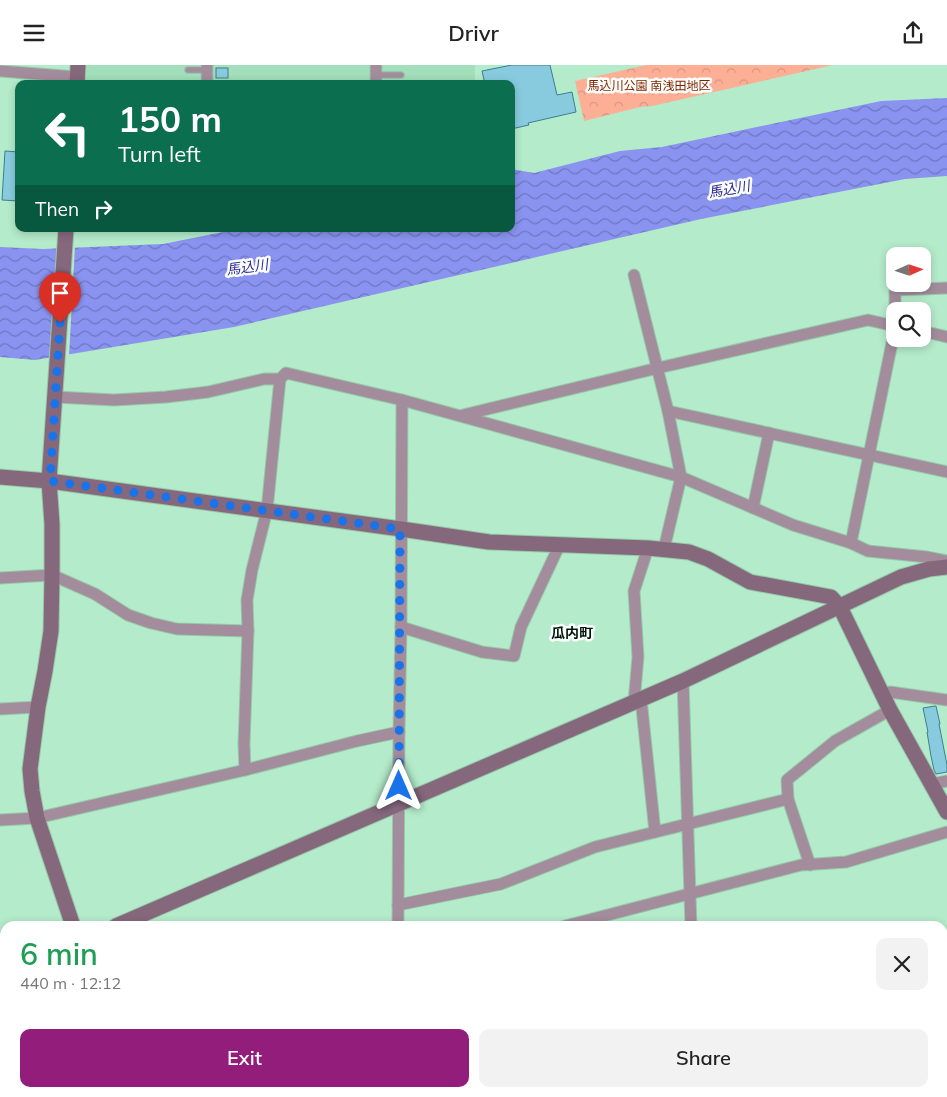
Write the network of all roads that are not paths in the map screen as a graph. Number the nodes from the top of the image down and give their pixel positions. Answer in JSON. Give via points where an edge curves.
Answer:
{"nodes":[{"id":1,"x":207,"y":68,"type":"edge"},
{"id":2,"x":188,"y":70,"type":"dead end"},
{"id":3,"x":0,"y":71,"type":"edge"},
{"id":4,"x":77,"y":75,"type":"edge"},
{"id":5,"x":376,"y":75,"type":"edge"},
{"id":6,"x":402,"y":75,"type":"dead end"},
{"id":7,"x":66,"y":232,"type":"edge"},
{"id":8,"x":634,"y":275,"type":"dead end"},
{"id":9,"x":947,"y":288,"type":"edge"},
{"id":10,"x":895,"y":302,"type":"edge"},
{"id":11,"x":886,"y":325,"type":"edge"},
{"id":12,"x":931,"y":333,"type":"edge"},
{"id":13,"x":947,"y":337,"type":"edge"},
{"id":14,"x":891,"y":347,"type":"edge"},
{"id":15,"x":658,"y":368,"type":"junction"},
{"id":16,"x":280,"y":379,"type":"junction"},
{"id":17,"x":55,"y":397,"type":"junction"},
{"id":18,"x":402,"y":400,"type":"junction"},
{"id":19,"x":668,"y":411,"type":"junction"},
{"id":20,"x":461,"y":416,"type":"junction"},
{"id":21,"x":769,"y":433,"type":"junction"},
{"id":22,"x":868,"y":455,"type":"junction"},
{"id":23,"x":947,"y":472,"type":"edge"},
{"id":24,"x":0,"y":477,"type":"edge"},
{"id":25,"x":681,"y":477,"type":"junction"},
{"id":26,"x":50,"y":481,"type":"junction"},
{"id":27,"x":753,"y":508,"type":"junction"},
{"id":28,"x":267,"y":511,"type":"junction"},
{"id":29,"x":400,"y":529,"type":"junction"},
{"id":30,"x":851,"y":543,"type":"junction"},
{"id":31,"x":560,"y":545,"type":"junction"},
{"id":32,"x":656,"y":548,"type":"junction"},
{"id":33,"x":947,"y":561,"type":"edge"},
{"id":34,"x":947,"y":567,"type":"edge"},
{"id":35,"x":52,"y":575,"type":"junction"},
{"id":36,"x":0,"y":578,"type":"edge"},
{"id":37,"x":840,"y":607,"type":"junction"},
{"id":38,"x":401,"y":627,"type":"junction"},
{"id":39,"x":248,"y":631,"type":"junction"},
{"id":40,"x":683,"y":681,"type":"junction"},
{"id":41,"x":947,"y":700,"type":"edge"},
{"id":42,"x":637,"y":701,"type":"junction"},
{"id":43,"x":886,"y":704,"type":"junction"},
{"id":44,"x":38,"y":707,"type":"junction"},
{"id":45,"x":0,"y":709,"type":"edge"},
{"id":46,"x":398,"y":732,"type":"junction"},
{"id":47,"x":245,"y":770,"type":"junction"},
{"id":48,"x":947,"y":781,"type":"edge"},
{"id":49,"x":932,"y":784,"type":"junction"},
{"id":50,"x":788,"y":799,"type":"junction"},
{"id":51,"x":399,"y":805,"type":"junction"},
{"id":52,"x":947,"y":812,"type":"edge"},
{"id":53,"x":37,"y":818,"type":"junction"},
{"id":54,"x":0,"y":820,"type":"edge"},
{"id":55,"x":688,"y":824,"type":"junction"},
{"id":56,"x":655,"y":832,"type":"junction"},
{"id":57,"x":947,"y":832,"type":"edge"},
{"id":58,"x":810,"y":865,"type":"junction"},
{"id":59,"x":690,"y":894,"type":"junction"},
{"id":60,"x":398,"y":905,"type":"junction"},
{"id":61,"x":71,"y":921,"type":"edge"},
{"id":62,"x":128,"y":921,"type":"edge"},
{"id":63,"x":398,"y":921,"type":"edge"},
{"id":64,"x":585,"y":921,"type":"edge"},
{"id":65,"x":691,"y":921,"type":"edge"}],
"edges":[{"from":1,"to":2,"type":"lane"},
{"from":3,"to":4,"type":"street"},
{"from":5,"to":6,"type":"lane"},
{"from":7,"to":17,"type":"street"},
{"from":8,"to":15,"type":"street"},
{"from":9,"to":10,"type":"street","via":[[895,290]]},
{"from":11,"to":15,"type":"street","via":[[868,320]]},
{"from":12,"to":13,"type":"street"},
{"from":14,"to":22,"type":"street"},
{"from":15,"to":19,"type":"street"},
{"from":15,"to":20,"type":"street"},
{"from":16,"to":17,"type":"street","via":[[166,397],[114,400]]},
{"from":16,"to":18,"type":"street","via":[[286,373]]},
{"from":16,"to":28,"type":"street"},
{"from":17,"to":26,"type":"street"},
{"from":18,"to":20,"type":"street"},
{"from":18,"to":29,"type":"street"},
{"from":19,"to":21,"type":"street"},
{"from":19,"to":25,"type":"street"},
{"from":20,"to":25,"type":"street"},
{"from":21,"to":22,"type":"street"},
{"from":21,"to":27,"type":"street"},
{"from":22,"to":23,"type":"street"},
{"from":22,"to":30,"type":"street"},
{"from":24,"to":26,"type":"street"},
{"from":25,"to":27,"type":"street"},
{"from":25,"to":32,"type":"street"},
{"from":26,"to":28,"type":"street"},
{"from":26,"to":35,"type":"street"},
{"from":27,"to":30,"type":"street","via":[[793,525]]},
{"from":28,"to":29,"type":"street"},
{"from":28,"to":39,"type":"street","via":[[247,600]]},
{"from":29,"to":31,"type":"street","via":[[489,542]]},
{"from":29,"to":38,"type":"street"},
{"from":30,"to":33,"type":"street","via":[[868,551]]},
{"from":31,"to":32,"type":"street"},
{"from":31,"to":38,"type":"street","via":[[522,627],[514,655],[482,652]]},
{"from":32,"to":37,"type":"street","via":[[708,559],[750,582],[831,597]]},
{"from":32,"to":42,"type":"street","via":[[634,591]]},
{"from":34,"to":37,"type":"street","via":[[901,577]]},
{"from":35,"to":36,"type":"street"},
{"from":35,"to":39,"type":"street","via":[[95,594],[128,615],[151,623],[177,629]]},
{"from":35,"to":44,"type":"street","via":[[51,631]]},
{"from":37,"to":40,"type":"street"},
{"from":37,"to":43,"type":"street"},
{"from":38,"to":46,"type":"street"},
{"from":39,"to":47,"type":"street"},
{"from":40,"to":42,"type":"street"},
{"from":40,"to":55,"type":"street"},
{"from":41,"to":43,"type":"street","via":[[890,692]]},
{"from":42,"to":51,"type":"street"},
{"from":42,"to":56,"type":"street"},
{"from":43,"to":49,"type":"street"},
{"from":43,"to":50,"type":"street","via":[[787,780]]},
{"from":44,"to":45,"type":"street"},
{"from":44,"to":53,"type":"street","via":[[30,769]]},
{"from":46,"to":47,"type":"street"},
{"from":46,"to":51,"type":"street"},
{"from":47,"to":53,"type":"street"},
{"from":48,"to":49,"type":"street"},
{"from":49,"to":52,"type":"street"},
{"from":50,"to":55,"type":"street"},
{"from":50,"to":58,"type":"street"},
{"from":51,"to":60,"type":"street"},
{"from":51,"to":62,"type":"street"},
{"from":53,"to":54,"type":"street"},
{"from":53,"to":61,"type":"street"},
{"from":55,"to":56,"type":"street"},
{"from":55,"to":59,"type":"street"},
{"from":56,"to":60,"type":"street","via":[[595,847],[501,884]]},
{"from":57,"to":58,"type":"street","via":[[846,862]]},
{"from":58,"to":59,"type":"street"},
{"from":59,"to":64,"type":"street"},
{"from":59,"to":65,"type":"street"},
{"from":60,"to":63,"type":"street"}]}
